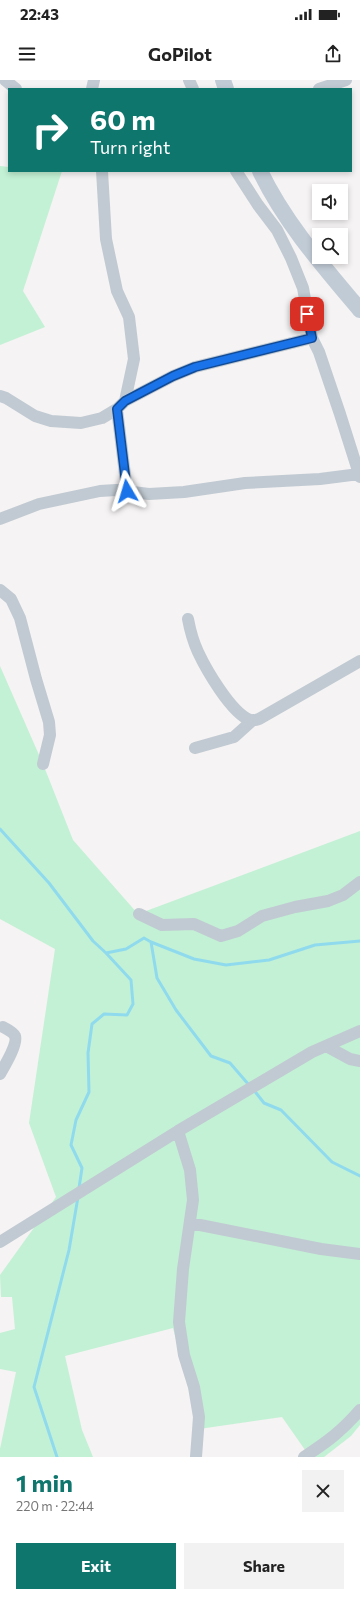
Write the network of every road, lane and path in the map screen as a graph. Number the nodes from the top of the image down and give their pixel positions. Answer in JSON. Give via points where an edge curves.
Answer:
{"nodes":[{"id":1,"x":5,"y":80,"type":"edge"},
{"id":2,"x":346,"y":80,"type":"edge"},
{"id":3,"x":15,"y":88,"type":"edge"},
{"id":4,"x":322,"y":88,"type":"edge"},
{"id":5,"x":102,"y":172,"type":"edge"},
{"id":6,"x":237,"y":172,"type":"edge"},
{"id":7,"x":261,"y":172,"type":"edge"},
{"id":8,"x":360,"y":310,"type":"edge"},
{"id":9,"x":312,"y":338,"type":"junction"},
{"id":10,"x":0,"y":396,"type":"edge"},
{"id":11,"x":121,"y":405,"type":"junction"},
{"id":12,"x":360,"y":476,"type":"edge"},
{"id":13,"x":127,"y":491,"type":"junction"},
{"id":14,"x":0,"y":519,"type":"edge"},
{"id":15,"x":0,"y":590,"type":"edge"},
{"id":16,"x":188,"y":619,"type":"dead end"},
{"id":17,"x":360,"y":661,"type":"edge"},
{"id":18,"x":253,"y":720,"type":"junction"},
{"id":19,"x":195,"y":748,"type":"dead end"},
{"id":20,"x":43,"y":764,"type":"dead end"},
{"id":21,"x":360,"y":882,"type":"edge"},
{"id":22,"x":138,"y":914,"type":"dead end"},
{"id":23,"x":3,"y":1027,"type":"dead end"},
{"id":24,"x":360,"y":1031,"type":"edge"},
{"id":25,"x":326,"y":1046,"type":"junction"},
{"id":26,"x":360,"y":1060,"type":"edge"},
{"id":27,"x":0,"y":1074,"type":"edge"},
{"id":28,"x":178,"y":1131,"type":"junction"},
{"id":29,"x":190,"y":1223,"type":"junction"},
{"id":30,"x":0,"y":1242,"type":"edge"},
{"id":31,"x":360,"y":1254,"type":"edge"},
{"id":32,"x":360,"y":1410,"type":"edge"},
{"id":33,"x":196,"y":1457,"type":"edge"},
{"id":34,"x":304,"y":1457,"type":"edge"}],
"edges":[{"from":1,"to":3,"type":"street"},
{"from":2,"to":4,"type":"street"},
{"from":5,"to":11,"type":"street","via":[[106,239],[117,291],[129,317],[134,359]]},
{"from":6,"to":9,"type":"street","via":[[277,230],[291,258],[302,288]]},
{"from":7,"to":8,"type":"main road","via":[[307,246]]},
{"from":9,"to":11,"type":"street","via":[[195,367],[173,376]]},
{"from":9,"to":12,"type":"street","via":[[336,400]]},
{"from":10,"to":11,"type":"street","via":[[51,422],[81,423],[102,418]]},
{"from":11,"to":13,"type":"street"},
{"from":12,"to":13,"type":"street","via":[[245,483],[184,492],[149,494]]},
{"from":13,"to":14,"type":"street","via":[[100,491],[39,504]]},
{"from":15,"to":20,"type":"street","via":[[11,599],[20,618],[49,722],[50,735]]},
{"from":16,"to":18,"type":"street","via":[[198,652],[220,691],[234,708]]},
{"from":17,"to":18,"type":"street","via":[[259,719]]},
{"from":18,"to":19,"type":"street","via":[[234,737]]},
{"from":21,"to":22,"type":"street","via":[[343,895],[328,901],[262,916],[238,932],[222,936],[194,924],[162,925]]},
{"from":23,"to":27,"type":"street","via":[[15,1036],[15,1043]]},
{"from":24,"to":25,"type":"street"},
{"from":25,"to":26,"type":"street","via":[[350,1059]]},
{"from":25,"to":28,"type":"street"},
{"from":28,"to":29,"type":"street","via":[[190,1170],[193,1200]]},
{"from":28,"to":30,"type":"street"},
{"from":29,"to":31,"type":"street","via":[[321,1249]]},
{"from":29,"to":33,"type":"street","via":[[179,1322],[199,1416]]},
{"from":32,"to":34,"type":"street","via":[[346,1427]]}]}
